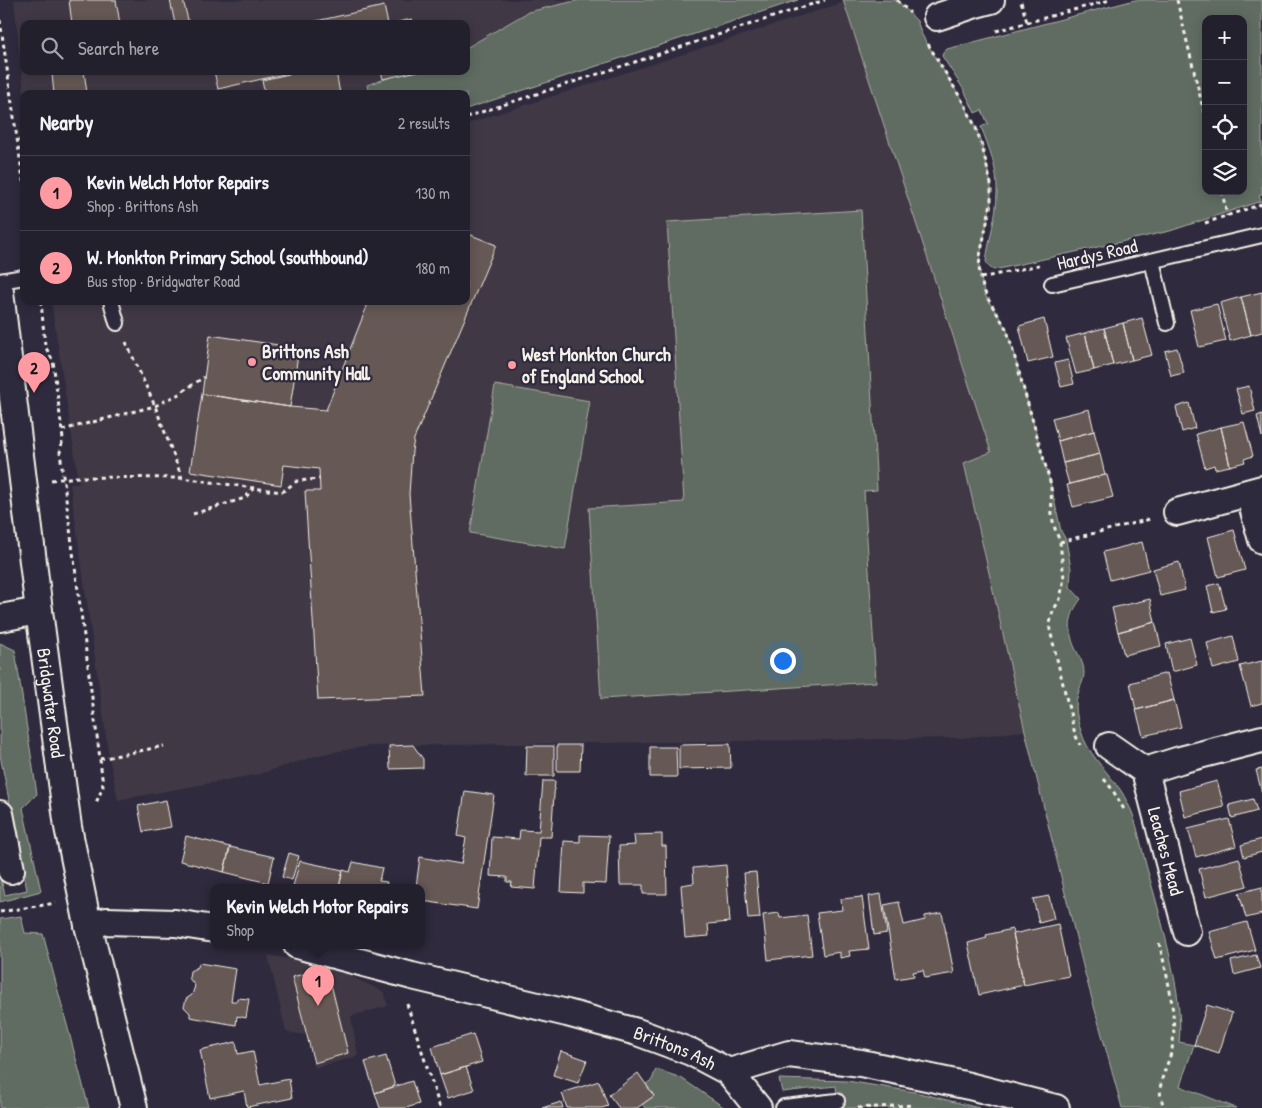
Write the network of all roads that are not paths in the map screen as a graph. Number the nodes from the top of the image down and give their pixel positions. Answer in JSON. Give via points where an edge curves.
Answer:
{"nodes":[{"id":1,"x":991,"y":0,"type":"edge"},
{"id":2,"x":937,"y":17,"type":"dead end"},
{"id":3,"x":1262,"y":235,"type":"edge"},
{"id":4,"x":1152,"y":261,"type":"junction"},
{"id":5,"x":20,"y":278,"type":"edge"},
{"id":6,"x":0,"y":281,"type":"edge"},
{"id":7,"x":1052,"y":284,"type":"dead end"},
{"id":8,"x":0,"y":292,"type":"edge"},
{"id":9,"x":112,"y":305,"type":"edge"},
{"id":10,"x":117,"y":323,"type":"road end"},
{"id":11,"x":1167,"y":323,"type":"dead end"},
{"id":12,"x":1256,"y":491,"type":"edge"},
{"id":13,"x":1177,"y":512,"type":"road end"},
{"id":14,"x":1262,"y":540,"type":"edge"},
{"id":15,"x":39,"y":611,"type":"junction"},
{"id":16,"x":0,"y":618,"type":"edge"},
{"id":17,"x":1262,"y":739,"type":"edge"},
{"id":18,"x":1109,"y":746,"type":"dead end"},
{"id":19,"x":1145,"y":771,"type":"junction"},
{"id":20,"x":0,"y":814,"type":"edge"},
{"id":21,"x":11,"y":870,"type":"dead end"},
{"id":22,"x":88,"y":925,"type":"junction"},
{"id":23,"x":210,"y":928,"type":"edge"},
{"id":24,"x":1187,"y":932,"type":"dead end"},
{"id":25,"x":312,"y":949,"type":"edge"},
{"id":26,"x":729,"y":1072,"type":"junction"},
{"id":27,"x":837,"y":1101,"type":"road end"},
{"id":28,"x":134,"y":1108,"type":"edge"},
{"id":29,"x":758,"y":1108,"type":"edge"},
{"id":30,"x":783,"y":1108,"type":"edge"},
{"id":31,"x":1056,"y":1108,"type":"edge"}],
"edges":[{"from":1,"to":2,"type":"street"},
{"from":3,"to":4,"type":"lane","name":"Hardys Road"},
{"from":4,"to":7,"type":"lane","name":"Hardys Road"},
{"from":4,"to":11,"type":"lane","name":"Hardys Road"},
{"from":5,"to":6,"type":"lane"},
{"from":8,"to":15,"type":"street","name":"Bridgwater Road"},
{"from":9,"to":10,"type":"lane"},
{"from":12,"to":13,"type":"street"},
{"from":12,"to":14,"type":"street"},
{"from":15,"to":16,"type":"street"},
{"from":15,"to":22,"type":"street","name":"Bridgwater Road","via":[[68,828]]},
{"from":17,"to":19,"type":"street"},
{"from":18,"to":19,"type":"street"},
{"from":19,"to":24,"type":"street","name":"Leaches Mead"},
{"from":20,"to":21,"type":"street"},
{"from":22,"to":23,"type":"street","via":[[107,921],[176,923]]},
{"from":22,"to":28,"type":"street","name":"Bridgwater Road"},
{"from":25,"to":26,"type":"street","name":"Brittons Ash","via":[[637,1032],[691,1052]]},
{"from":26,"to":29,"type":"street"},
{"from":26,"to":31,"type":"street","name":"Brittons Ash","via":[[789,1054],[861,1063]]},
{"from":27,"to":30,"type":"lane"}]}
